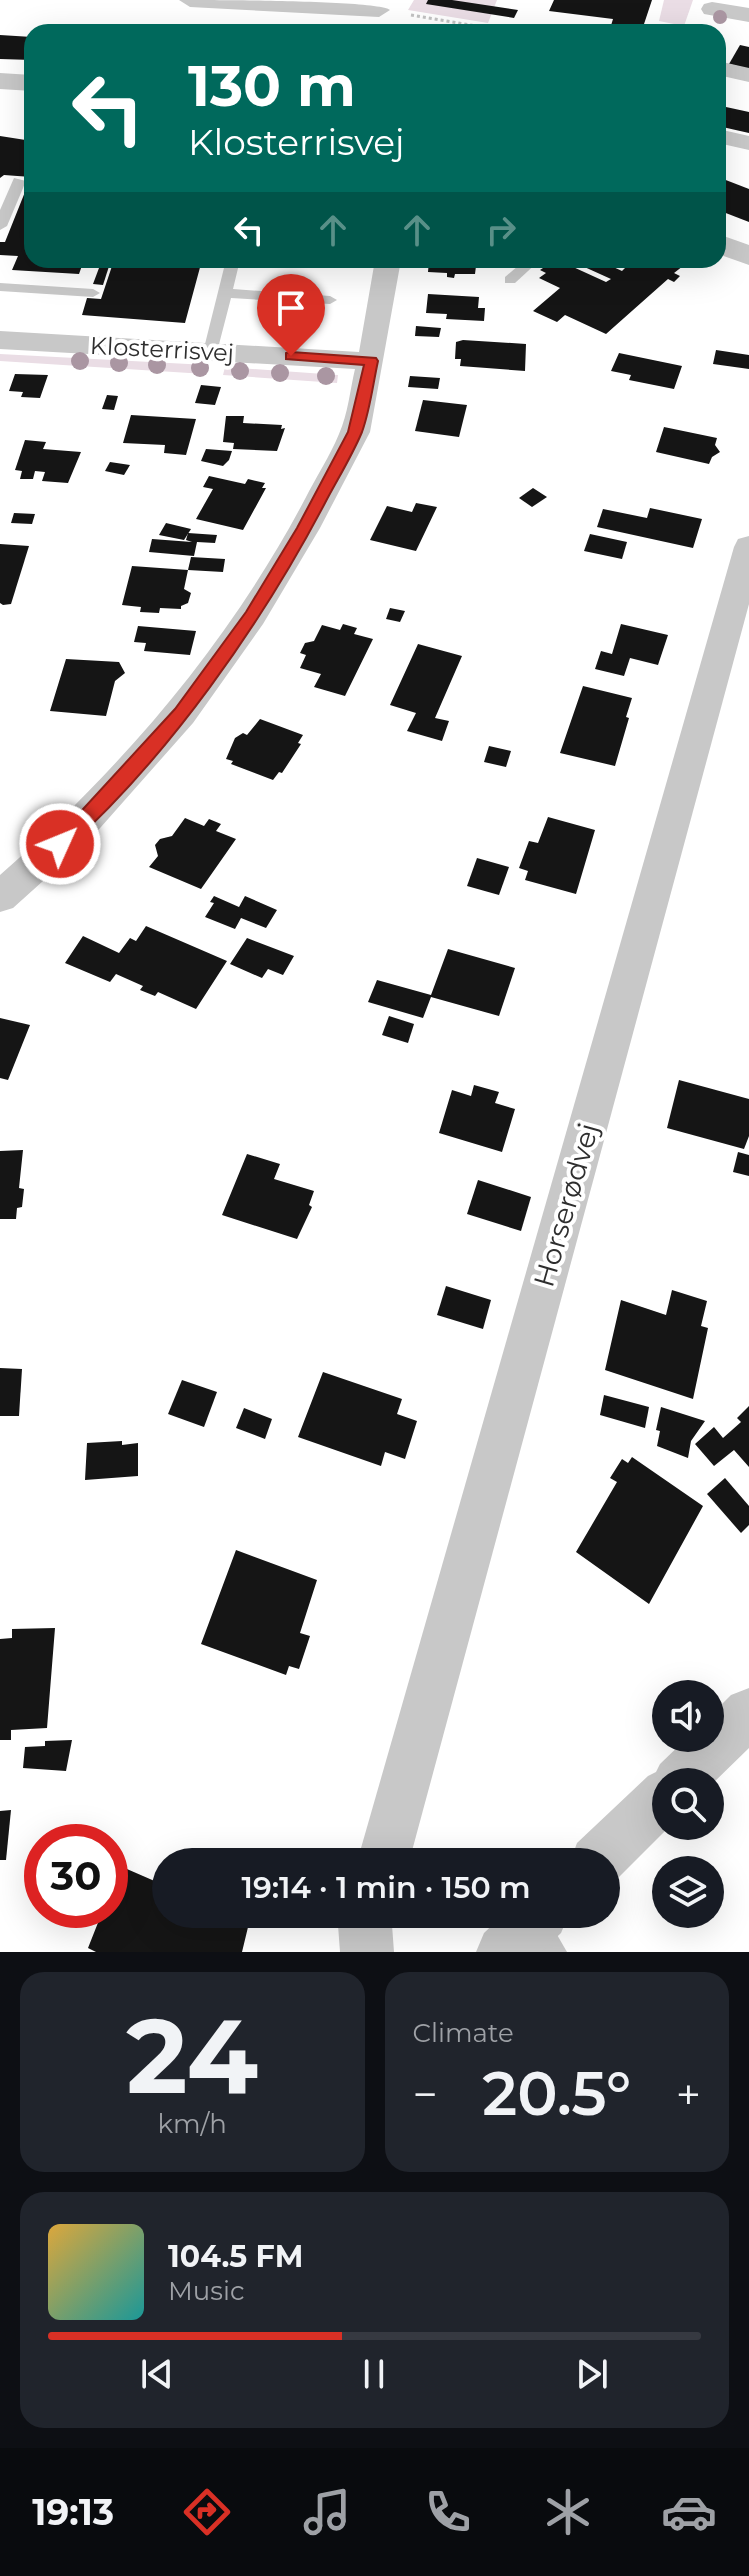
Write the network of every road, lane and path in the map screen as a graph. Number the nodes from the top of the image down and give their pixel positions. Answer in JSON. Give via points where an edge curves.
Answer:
{"nodes":[{"id":1,"x":190,"y":0,"type":"edge"},
{"id":2,"x":713,"y":4,"type":"edge"},
{"id":3,"x":382,"y":5,"type":"edge"},
{"id":4,"x":749,"y":15,"type":"edge"},
{"id":5,"x":370,"y":24,"type":"edge"},
{"id":6,"x":473,"y":24,"type":"edge"},
{"id":7,"x":705,"y":24,"type":"edge"},
{"id":8,"x":726,"y":70,"type":"edge"},
{"id":9,"x":749,"y":75,"type":"edge"},
{"id":10,"x":0,"y":81,"type":"edge"},
{"id":11,"x":24,"y":82,"type":"edge"},
{"id":12,"x":726,"y":138,"type":"edge"},
{"id":13,"x":749,"y":143,"type":"edge"},
{"id":14,"x":19,"y":181,"type":"dead end"},
{"id":15,"x":0,"y":226,"type":"edge"},
{"id":16,"x":726,"y":246,"type":"edge"},
{"id":17,"x":749,"y":256,"type":"edge"},
{"id":18,"x":231,"y":268,"type":"edge"},
{"id":19,"x":387,"y":268,"type":"edge"},
{"id":20,"x":524,"y":268,"type":"edge"},
{"id":21,"x":510,"y":280,"type":"dead end"},
{"id":22,"x":0,"y":287,"type":"edge"},
{"id":23,"x":93,"y":293,"type":"dead end"},
{"id":24,"x":224,"y":293,"type":"junction"},
{"id":25,"x":330,"y":300,"type":"dead end"},
{"id":26,"x":0,"y":340,"type":"edge"},
{"id":27,"x":210,"y":352,"type":"junction"},
{"id":28,"x":371,"y":361,"type":"junction"},
{"id":29,"x":749,"y":547,"type":"edge"},
{"id":30,"x":0,"y":897,"type":"edge"},
{"id":31,"x":749,"y":1713,"type":"edge"},
{"id":32,"x":692,"y":1768,"type":"edge"},
{"id":33,"x":652,"y":1808,"type":"edge"},
{"id":34,"x":387,"y":1848,"type":"edge"},
{"id":35,"x":610,"y":1848,"type":"edge"},
{"id":36,"x":365,"y":1928,"type":"edge"},
{"id":37,"x":367,"y":1952,"type":"edge"}],
"edges":[{"from":1,"to":3,"type":"street"},
{"from":2,"to":4,"type":"street"},
{"from":2,"to":7,"type":"street"},
{"from":3,"to":5,"type":"street"},
{"from":3,"to":6,"type":"path"},
{"from":8,"to":9,"type":"street"},
{"from":10,"to":11,"type":"street"},
{"from":12,"to":13,"type":"street"},
{"from":14,"to":15,"type":"lane"},
{"from":16,"to":17,"type":"street"},
{"from":18,"to":24,"type":"lane"},
{"from":19,"to":28,"type":"street"},
{"from":20,"to":21,"type":"lane"},
{"from":22,"to":23,"type":"lane"},
{"from":24,"to":25,"type":"lane"},
{"from":24,"to":27,"type":"lane"},
{"from":26,"to":27,"type":"street","name":"Klosterrisvej"},
{"from":27,"to":28,"type":"street","name":"Klosterrisvej"},
{"from":28,"to":30,"type":"street","via":[[355,432],[252,616],[171,725],[80,826]]},
{"from":29,"to":34,"type":"street","name":"Horserødvej"},
{"from":31,"to":32,"type":"street"},
{"from":33,"to":35,"type":"street"},
{"from":36,"to":37,"type":"street"}]}
